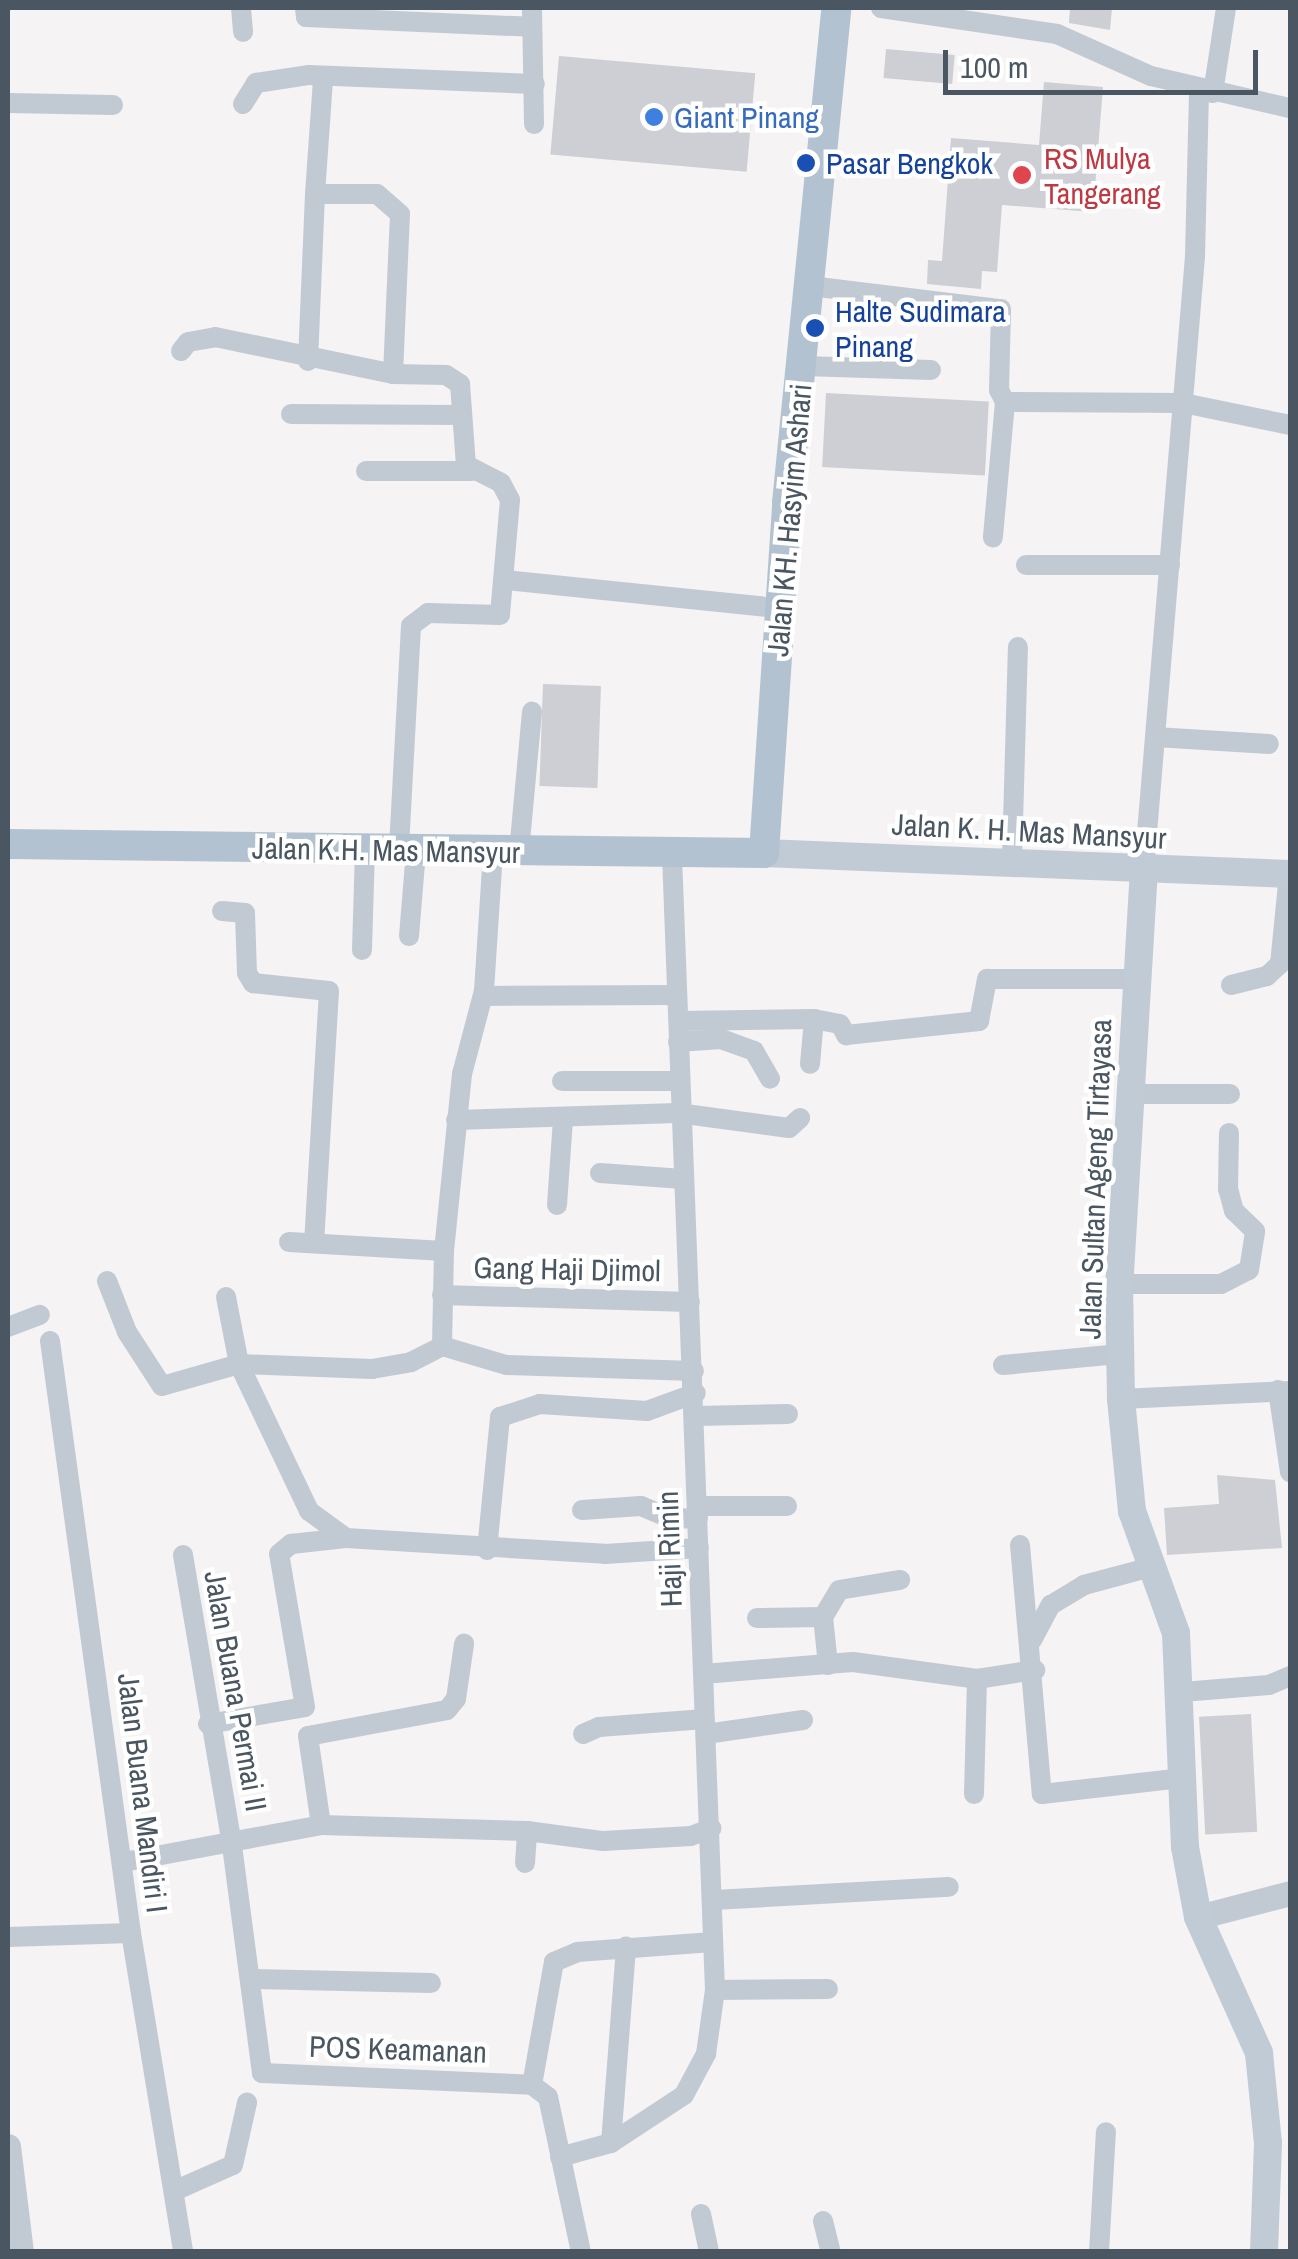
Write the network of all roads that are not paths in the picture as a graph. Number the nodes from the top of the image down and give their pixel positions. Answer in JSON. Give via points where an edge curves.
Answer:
{"nodes":[{"id":1,"x":242,"y":8,"type":"edge"},
{"id":2,"x":305,"y":8,"type":"edge"},
{"id":3,"x":836,"y":8,"type":"edge"},
{"id":4,"x":881,"y":8,"type":"edge"},
{"id":5,"x":1226,"y":8,"type":"edge"},
{"id":6,"x":962,"y":13,"type":"edge"},
{"id":7,"x":532,"y":17,"type":"edge"},
{"id":8,"x":243,"y":32,"type":"dead end"},
{"id":9,"x":323,"y":79,"type":"junction"},
{"id":10,"x":535,"y":84,"type":"junction"},
{"id":11,"x":1206,"y":91,"type":"junction"},
{"id":12,"x":8,"y":103,"type":"edge"},
{"id":13,"x":243,"y":104,"type":"dead end"},
{"id":14,"x":113,"y":105,"type":"dead end"},
{"id":15,"x":1290,"y":108,"type":"edge"},
{"id":16,"x":534,"y":124,"type":"dead end"},
{"id":17,"x":315,"y":194,"type":"junction"},
{"id":18,"x":810,"y":286,"type":"junction"},
{"id":19,"x":181,"y":350,"type":"dead end"},
{"id":20,"x":308,"y":361,"type":"junction"},
{"id":21,"x":803,"y":366,"type":"junction"},
{"id":22,"x":931,"y":370,"type":"dead end"},
{"id":23,"x":392,"y":374,"type":"junction"},
{"id":24,"x":1005,"y":402,"type":"junction"},
{"id":25,"x":1183,"y":403,"type":"junction"},
{"id":26,"x":291,"y":414,"type":"dead end"},
{"id":27,"x":462,"y":415,"type":"junction"},
{"id":28,"x":1290,"y":425,"type":"edge"},
{"id":29,"x":366,"y":471,"type":"dead end"},
{"id":30,"x":472,"y":471,"type":"junction"},
{"id":31,"x":993,"y":537,"type":"dead end"},
{"id":32,"x":1026,"y":565,"type":"dead end"},
{"id":33,"x":1170,"y":566,"type":"junction"},
{"id":34,"x":506,"y":580,"type":"junction"},
{"id":35,"x":778,"y":608,"type":"junction"},
{"id":36,"x":1018,"y":647,"type":"dead end"},
{"id":37,"x":532,"y":712,"type":"dead end"},
{"id":38,"x":1155,"y":737,"type":"junction"},
{"id":39,"x":1269,"y":744,"type":"dead end"},
{"id":40,"x":8,"y":844,"type":"edge"},
{"id":41,"x":364,"y":850,"type":"junction"},
{"id":42,"x":408,"y":850,"type":"junction"},
{"id":43,"x":506,"y":852,"type":"junction"},
{"id":44,"x":672,"y":854,"type":"junction"},
{"id":45,"x":764,"y":854,"type":"junction"},
{"id":46,"x":1012,"y":859,"type":"junction"},
{"id":47,"x":1144,"y":869,"type":"junction"},
{"id":48,"x":1290,"y":874,"type":"edge"},
{"id":49,"x":222,"y":911,"type":"dead end"},
{"id":50,"x":409,"y":936,"type":"dead end"},
{"id":51,"x":362,"y":950,"type":"dead end"},
{"id":52,"x":1136,"y":979,"type":"junction"},
{"id":53,"x":1231,"y":985,"type":"dead end"},
{"id":54,"x":676,"y":995,"type":"junction"},
{"id":55,"x":483,"y":996,"type":"junction"},
{"id":56,"x":814,"y":1019,"type":"junction"},
{"id":57,"x":678,"y":1031,"type":"junction"},
{"id":58,"x":810,"y":1064,"type":"dead end"},
{"id":59,"x":770,"y":1079,"type":"dead end"},
{"id":60,"x":562,"y":1081,"type":"dead end"},
{"id":61,"x":677,"y":1081,"type":"junction"},
{"id":62,"x":1129,"y":1094,"type":"junction"},
{"id":63,"x":1230,"y":1094,"type":"dead end"},
{"id":64,"x":678,"y":1112,"type":"junction"},
{"id":65,"x":800,"y":1118,"type":"dead end"},
{"id":66,"x":456,"y":1120,"type":"junction"},
{"id":67,"x":563,"y":1120,"type":"junction"},
{"id":68,"x":1229,"y":1133,"type":"dead end"},
{"id":69,"x":600,"y":1173,"type":"dead end"},
{"id":70,"x":682,"y":1180,"type":"junction"},
{"id":71,"x":557,"y":1205,"type":"dead end"},
{"id":72,"x":289,"y":1242,"type":"dead end"},
{"id":73,"x":314,"y":1243,"type":"junction"},
{"id":74,"x":444,"y":1251,"type":"junction"},
{"id":75,"x":108,"y":1282,"type":"dead end"},
{"id":76,"x":1118,"y":1284,"type":"junction"},
{"id":77,"x":442,"y":1295,"type":"junction"},
{"id":78,"x":226,"y":1297,"type":"dead end"},
{"id":79,"x":690,"y":1302,"type":"junction"},
{"id":80,"x":40,"y":1315,"type":"dead end"},
{"id":81,"x":8,"y":1327,"type":"edge"},
{"id":82,"x":50,"y":1342,"type":"dead end"},
{"id":83,"x":442,"y":1346,"type":"junction"},
{"id":84,"x":1120,"y":1354,"type":"junction"},
{"id":85,"x":239,"y":1364,"type":"junction"},
{"id":86,"x":1003,"y":1365,"type":"dead end"},
{"id":87,"x":694,"y":1371,"type":"junction"},
{"id":88,"x":1284,"y":1390,"type":"edge"},
{"id":89,"x":696,"y":1393,"type":"junction"},
{"id":90,"x":1120,"y":1398,"type":"junction"},
{"id":91,"x":788,"y":1414,"type":"dead end"},
{"id":92,"x":696,"y":1416,"type":"junction"},
{"id":93,"x":1290,"y":1472,"type":"edge"},
{"id":94,"x":787,"y":1506,"type":"dead end"},
{"id":95,"x":582,"y":1510,"type":"dead end"},
{"id":96,"x":698,"y":1512,"type":"junction"},
{"id":97,"x":346,"y":1538,"type":"junction"},
{"id":98,"x":1020,"y":1545,"type":"dead end"},
{"id":99,"x":699,"y":1548,"type":"junction"},
{"id":100,"x":488,"y":1550,"type":"junction"},
{"id":101,"x":183,"y":1555,"type":"dead end"},
{"id":102,"x":1155,"y":1566,"type":"junction"},
{"id":103,"x":900,"y":1580,"type":"dead end"},
{"id":104,"x":822,"y":1617,"type":"junction"},
{"id":105,"x":757,"y":1618,"type":"dead end"},
{"id":106,"x":1032,"y":1640,"type":"junction"},
{"id":107,"x":464,"y":1644,"type":"dead end"},
{"id":108,"x":828,"y":1666,"type":"junction"},
{"id":109,"x":1034,"y":1670,"type":"junction"},
{"id":110,"x":703,"y":1674,"type":"junction"},
{"id":111,"x":1290,"y":1676,"type":"edge"},
{"id":112,"x":977,"y":1679,"type":"junction"},
{"id":113,"x":1182,"y":1692,"type":"junction"},
{"id":114,"x":803,"y":1720,"type":"dead end"},
{"id":115,"x":208,"y":1724,"type":"junction"},
{"id":116,"x":706,"y":1726,"type":"junction"},
{"id":117,"x":583,"y":1734,"type":"dead end"},
{"id":118,"x":1184,"y":1778,"type":"junction"},
{"id":119,"x":974,"y":1794,"type":"dead end"},
{"id":120,"x":322,"y":1825,"type":"junction"},
{"id":121,"x":712,"y":1828,"type":"junction"},
{"id":122,"x":527,"y":1831,"type":"junction"},
{"id":123,"x":232,"y":1838,"type":"junction"},
{"id":124,"x":124,"y":1862,"type":"junction"},
{"id":125,"x":525,"y":1863,"type":"dead end"},
{"id":126,"x":948,"y":1887,"type":"dead end"},
{"id":127,"x":1290,"y":1893,"type":"edge"},
{"id":128,"x":714,"y":1900,"type":"junction"},
{"id":129,"x":1205,"y":1931,"type":"junction"},
{"id":130,"x":131,"y":1933,"type":"junction"},
{"id":131,"x":8,"y":1937,"type":"edge"},
{"id":132,"x":713,"y":1942,"type":"junction"},
{"id":133,"x":626,"y":1946,"type":"junction"},
{"id":134,"x":251,"y":1978,"type":"junction"},
{"id":135,"x":431,"y":1983,"type":"dead end"},
{"id":136,"x":828,"y":1989,"type":"dead end"},
{"id":137,"x":715,"y":1990,"type":"junction"},
{"id":138,"x":262,"y":2073,"type":"joint"},
{"id":139,"x":532,"y":2085,"type":"junction"},
{"id":140,"x":247,"y":2103,"type":"dead end"},
{"id":141,"x":1106,"y":2132,"type":"dead end"},
{"id":142,"x":611,"y":2142,"type":"junction"},
{"id":143,"x":8,"y":2146,"type":"edge"},
{"id":144,"x":562,"y":2167,"type":"junction"},
{"id":145,"x":174,"y":2191,"type":"junction"},
{"id":146,"x":700,"y":2214,"type":"dead end"},
{"id":147,"x":823,"y":2221,"type":"dead end"},
{"id":148,"x":835,"y":2251,"type":"edge"},
{"id":149,"x":20,"y":2252,"type":"edge"},
{"id":150,"x":183,"y":2252,"type":"edge"},
{"id":151,"x":582,"y":2252,"type":"edge"},
{"id":152,"x":709,"y":2252,"type":"edge"},
{"id":153,"x":1099,"y":2252,"type":"edge"},
{"id":154,"x":1264,"y":2252,"type":"edge"}],
"edges":[{"from":1,"to":8,"type":"street"},
{"from":2,"to":7,"type":"street","via":[[306,17]]},
{"from":3,"to":18,"type":"main road","name":"Jalan KH. Hasyim Ashari"},
{"from":4,"to":6,"type":"street"},
{"from":5,"to":11,"type":"street","name":"Jalan Sultan Ageng Tirtayasa"},
{"from":6,"to":11,"type":"street","via":[[1057,34],[1128,68]]},
{"from":7,"to":10,"type":"street"},
{"from":9,"to":10,"type":"street"},
{"from":9,"to":13,"type":"street","via":[[256,82]]},
{"from":9,"to":17,"type":"street"},
{"from":10,"to":16,"type":"street"},
{"from":11,"to":15,"type":"street"},
{"from":11,"to":25,"type":"street","name":"Jalan Sultan Ageng Tirtayasa"},
{"from":12,"to":14,"type":"street"},
{"from":17,"to":20,"type":"street"},
{"from":17,"to":23,"type":"street","via":[[377,194],[400,214]]},
{"from":18,"to":21,"type":"main road","name":"Jalan KH. Hasyim Ashari"},
{"from":18,"to":24,"type":"street","via":[[997,307]]},
{"from":19,"to":20,"type":"street","via":[[215,337]]},
{"from":20,"to":23,"type":"street"},
{"from":21,"to":22,"type":"street"},
{"from":21,"to":35,"type":"main road","name":"Jalan KH. Hasyim Ashari"},
{"from":23,"to":27,"type":"street","via":[[455,378]]},
{"from":24,"to":25,"type":"street"},
{"from":24,"to":31,"type":"street"},
{"from":25,"to":28,"type":"street"},
{"from":25,"to":33,"type":"street","name":"Jalan Sultan Ageng Tirtayasa"},
{"from":26,"to":27,"type":"street"},
{"from":27,"to":30,"type":"street","via":[[464,459]]},
{"from":29,"to":30,"type":"street"},
{"from":30,"to":34,"type":"street","via":[[508,489]]},
{"from":32,"to":33,"type":"street"},
{"from":33,"to":38,"type":"street","name":"Jalan Sultan Ageng Tirtayasa"},
{"from":34,"to":35,"type":"street"},
{"from":34,"to":42,"type":"street","via":[[500,615],[428,612],[412,626]]},
{"from":35,"to":45,"type":"main road","name":"Jalan KH. Hasyim Ashari"},
{"from":36,"to":46,"type":"street"},
{"from":37,"to":43,"type":"street"},
{"from":38,"to":39,"type":"street"},
{"from":38,"to":47,"type":"street","name":"Jalan Sultan Ageng Tirtayasa"},
{"from":40,"to":41,"type":"main road","name":"Jalan K.H. Mas Mansyur"},
{"from":41,"to":42,"type":"main road","name":"Jalan K.H. Mas Mansyur"},
{"from":41,"to":51,"type":"street"},
{"from":42,"to":43,"type":"main road","name":"Jalan K.H. Mas Mansyur"},
{"from":42,"to":50,"type":"street"},
{"from":43,"to":44,"type":"main road","name":"Jalan K.H. Mas Mansyur"},
{"from":43,"to":55,"type":"street"},
{"from":44,"to":45,"type":"main road","name":"Jalan K.H. Mas Mansyur"},
{"from":44,"to":54,"type":"street","name":"Haji Rimin"},
{"from":45,"to":46,"type":"main road","name":"Jalan K. H. Mas Mansyur"},
{"from":46,"to":47,"type":"main road","name":"Jalan K. H. Mas Mansyur"},
{"from":47,"to":48,"type":"main road","name":"Jalan K. H. Mas Mansyur"},
{"from":47,"to":52,"type":"main road","name":"Jalan Sultan Ageng Tirtayasa"},
{"from":48,"to":53,"type":"street","via":[[1280,964],[1267,976]]},
{"from":49,"to":73,"type":"street","via":[[245,914],[246,973],[253,983],[329,991]]},
{"from":52,"to":56,"type":"street","via":[[986,979],[979,1021],[846,1034],[840,1024]]},
{"from":52,"to":62,"type":"main road","name":"Jalan Sultan Ageng Tirtayasa"},
{"from":54,"to":55,"type":"street"},
{"from":54,"to":57,"type":"street","name":"Haji Rimin"},
{"from":55,"to":66,"type":"street"},
{"from":56,"to":57,"type":"street"},
{"from":56,"to":58,"type":"street"},
{"from":57,"to":59,"type":"street","via":[[754,1051]]},
{"from":57,"to":61,"type":"street","name":"Haji Rimin"},
{"from":60,"to":61,"type":"street"},
{"from":61,"to":64,"type":"street","name":"Haji Rimin"},
{"from":62,"to":63,"type":"street"},
{"from":62,"to":76,"type":"main road","name":"Jalan Sultan Ageng Tirtayasa"},
{"from":64,"to":65,"type":"street","via":[[789,1128]]},
{"from":64,"to":67,"type":"street"},
{"from":64,"to":70,"type":"street","name":"Haji Rimin"},
{"from":66,"to":67,"type":"street"},
{"from":66,"to":74,"type":"street"},
{"from":67,"to":71,"type":"street"},
{"from":68,"to":76,"type":"street","via":[[1228,1189],[1234,1211],[1255,1231],[1248,1270],[1221,1284]]},
{"from":69,"to":70,"type":"street"},
{"from":70,"to":79,"type":"street","name":"Haji Rimin"},
{"from":72,"to":73,"type":"street"},
{"from":73,"to":74,"type":"street"},
{"from":74,"to":77,"type":"street"},
{"from":75,"to":85,"type":"street","via":[[126,1332],[162,1386]]},
{"from":76,"to":84,"type":"main road","name":"Jalan Sultan Ageng Tirtayasa"},
{"from":77,"to":79,"type":"street","name":"Gang Haji Djimol"},
{"from":77,"to":83,"type":"street"},
{"from":78,"to":85,"type":"street"},
{"from":79,"to":87,"type":"street","name":"Haji Rimin"},
{"from":80,"to":81,"type":"street"},
{"from":82,"to":124,"type":"street","name":"Jalan Buana Mandiri I"},
{"from":83,"to":85,"type":"street","via":[[430,1358],[372,1370]]},
{"from":83,"to":87,"type":"street","via":[[506,1365]]},
{"from":84,"to":86,"type":"street"},
{"from":84,"to":90,"type":"main road","name":"Jalan Sultan Ageng Tirtayasa"},
{"from":85,"to":97,"type":"street","via":[[309,1511]]},
{"from":87,"to":89,"type":"street","name":"Haji Rimin"},
{"from":88,"to":90,"type":"street"},
{"from":88,"to":93,"type":"street"},
{"from":89,"to":92,"type":"street","name":"Haji Rimin"},
{"from":89,"to":100,"type":"street","via":[[647,1411],[540,1404],[500,1418]]},
{"from":90,"to":102,"type":"main road","name":"Jalan Sultan Ageng Tirtayasa","via":[[1132,1511]]},
{"from":91,"to":92,"type":"street"},
{"from":92,"to":96,"type":"street","name":"Haji Rimin"},
{"from":94,"to":96,"type":"street"},
{"from":95,"to":96,"type":"street","via":[[641,1506],[672,1519]]},
{"from":96,"to":99,"type":"street","name":"Haji Rimin"},
{"from":97,"to":100,"type":"street"},
{"from":97,"to":115,"type":"street","via":[[291,1544],[279,1554],[305,1706]]},
{"from":98,"to":106,"type":"street"},
{"from":99,"to":100,"type":"street","via":[[605,1554]]},
{"from":99,"to":110,"type":"street","name":"Haji Rimin"},
{"from":101,"to":115,"type":"street","name":"Jalan Buana Permai II"},
{"from":102,"to":106,"type":"street","via":[[1084,1585],[1051,1605]]},
{"from":102,"to":113,"type":"main road","name":"Jalan Sultan Ageng Tirtayasa","via":[[1176,1633]]},
{"from":103,"to":104,"type":"street","via":[[839,1590]]},
{"from":104,"to":105,"type":"street"},
{"from":104,"to":108,"type":"street"},
{"from":106,"to":109,"type":"street"},
{"from":107,"to":120,"type":"street","via":[[456,1700],[447,1710],[308,1736]]},
{"from":108,"to":110,"type":"street"},
{"from":108,"to":112,"type":"street","via":[[853,1662]]},
{"from":109,"to":112,"type":"street"},
{"from":109,"to":118,"type":"street","via":[[1044,1797]]},
{"from":110,"to":116,"type":"street","name":"Haji Rimin"},
{"from":111,"to":113,"type":"street","via":[[1269,1685]]},
{"from":112,"to":119,"type":"street"},
{"from":113,"to":118,"type":"main road","name":"Jalan Sultan Ageng Tirtayasa"},
{"from":114,"to":116,"type":"street"},
{"from":115,"to":123,"type":"street","name":"Jalan Buana Permai II"},
{"from":116,"to":117,"type":"street","via":[[599,1727]]},
{"from":116,"to":121,"type":"street","name":"Haji Rimin"},
{"from":118,"to":129,"type":"main road","name":"Jalan Sultan Ageng Tirtayasa","via":[[1185,1848]]},
{"from":120,"to":122,"type":"street"},
{"from":120,"to":123,"type":"street"},
{"from":121,"to":122,"type":"street","via":[[691,1836],[603,1840]]},
{"from":121,"to":128,"type":"street","name":"Haji Rimin"},
{"from":122,"to":125,"type":"street"},
{"from":123,"to":124,"type":"street"},
{"from":123,"to":134,"type":"street","name":"Jalan Buana Permai II"},
{"from":124,"to":130,"type":"street","name":"Jalan Buana Mandiri I"},
{"from":126,"to":128,"type":"street"},
{"from":127,"to":129,"type":"street"},
{"from":128,"to":132,"type":"street","name":"Haji Rimin"},
{"from":129,"to":154,"type":"main road","name":"Jalan Sultan Ageng Tirtayasa","via":[[1259,2052],[1268,2143]]},
{"from":130,"to":131,"type":"street"},
{"from":130,"to":145,"type":"street","name":"Jalan Buana Mandiri I"},
{"from":132,"to":133,"type":"street"},
{"from":132,"to":137,"type":"street","name":"Haji Rimin"},
{"from":133,"to":139,"type":"street","via":[[554,1962]]},
{"from":133,"to":142,"type":"street"},
{"from":134,"to":135,"type":"street"},
{"from":134,"to":138,"type":"street","name":"Jalan Buana Permai II"},
{"from":136,"to":137,"type":"street"},
{"from":137,"to":142,"type":"street","name":"Haji Rimin","via":[[696,2080],[684,2096]]},
{"from":138,"to":139,"type":"street","name":"POS Keamanan"},
{"from":139,"to":144,"type":"street","via":[[548,2097]]},
{"from":140,"to":145,"type":"street","via":[[233,2166]]},
{"from":141,"to":153,"type":"street"},
{"from":142,"to":144,"type":"street","name":"Haji Rimin"},
{"from":143,"to":149,"type":"street"},
{"from":144,"to":151,"type":"street"},
{"from":145,"to":150,"type":"street","name":"Jalan Buana Mandiri I"},
{"from":146,"to":152,"type":"street"},
{"from":147,"to":148,"type":"street"}]}
